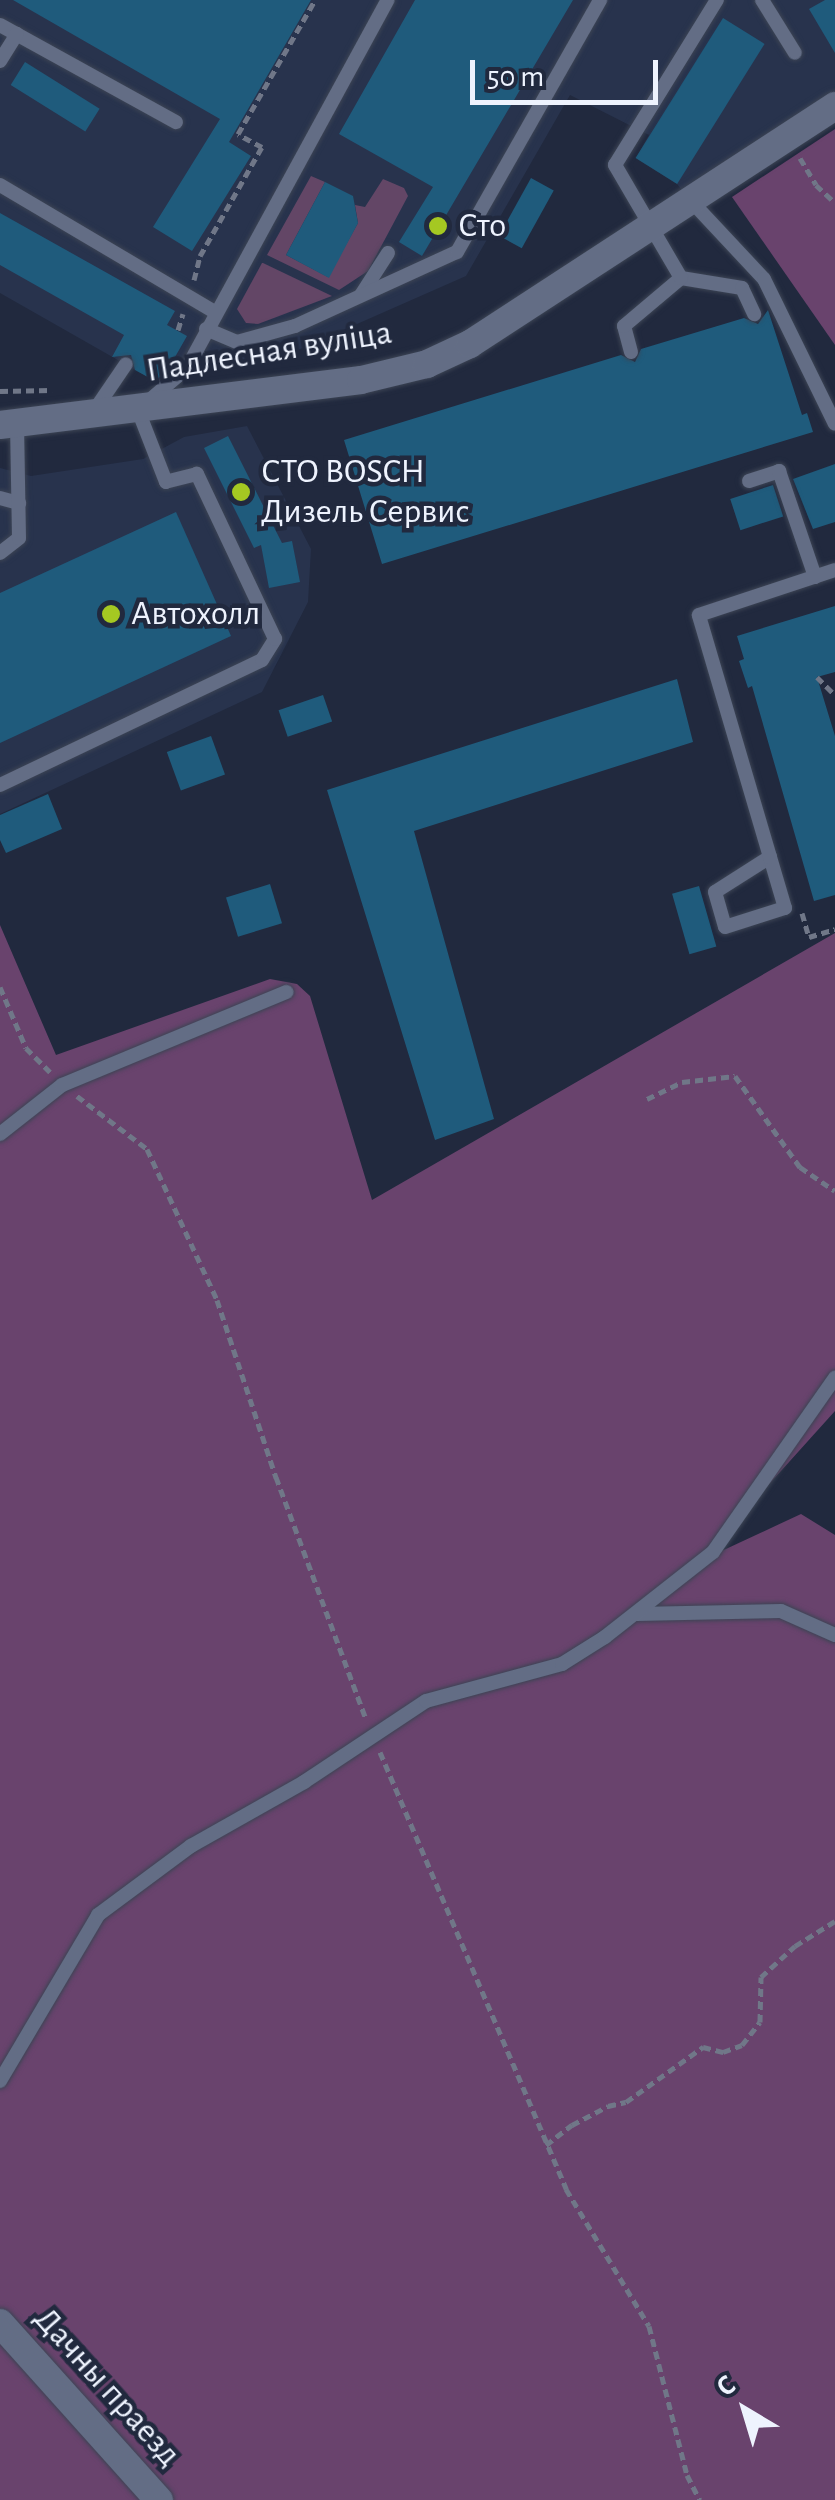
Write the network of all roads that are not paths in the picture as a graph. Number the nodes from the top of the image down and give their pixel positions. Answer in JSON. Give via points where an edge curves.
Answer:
{"nodes":[{"id":1,"x":388,"y":0,"type":"edge"},
{"id":2,"x":600,"y":0,"type":"edge"},
{"id":3,"x":717,"y":0,"type":"edge"},
{"id":4,"x":762,"y":0,"type":"edge"},
{"id":5,"x":0,"y":25,"type":"edge"},
{"id":6,"x":17,"y":34,"type":"junction"},
{"id":7,"x":795,"y":53,"type":"dead end"},
{"id":8,"x":0,"y":61,"type":"edge"},
{"id":9,"x":835,"y":106,"type":"edge"},
{"id":10,"x":176,"y":122,"type":"dead end"},
{"id":11,"x":0,"y":184,"type":"edge"},
{"id":12,"x":692,"y":202,"type":"junction"},
{"id":13,"x":652,"y":228,"type":"junction"},
{"id":14,"x":388,"y":253,"type":"dead end"},
{"id":15,"x":682,"y":278,"type":"junction"},
{"id":16,"x":360,"y":296,"type":"junction"},
{"id":17,"x":214,"y":312,"type":"junction"},
{"id":18,"x":754,"y":314,"type":"dead end"},
{"id":19,"x":206,"y":329,"type":"junction"},
{"id":20,"x":631,"y":352,"type":"dead end"},
{"id":21,"x":126,"y":364,"type":"dead end"},
{"id":22,"x":138,"y":410,"type":"junction"},
{"id":23,"x":92,"y":415,"type":"junction"},
{"id":24,"x":835,"y":424,"type":"edge"},
{"id":25,"x":9,"y":425,"type":"edge"},
{"id":26,"x":749,"y":481,"type":"dead end"},
{"id":27,"x":0,"y":498,"type":"edge"},
{"id":28,"x":19,"y":504,"type":"junction"},
{"id":29,"x":0,"y":553,"type":"edge"},
{"id":30,"x":835,"y":570,"type":"edge"},
{"id":31,"x":815,"y":577,"type":"junction"},
{"id":32,"x":0,"y":785,"type":"edge"},
{"id":33,"x":770,"y":857,"type":"junction"},
{"id":34,"x":286,"y":992,"type":"dead end"},
{"id":35,"x":0,"y":1134,"type":"edge"},
{"id":36,"x":835,"y":1378,"type":"edge"},
{"id":37,"x":636,"y":1614,"type":"junction"},
{"id":38,"x":835,"y":1634,"type":"edge"},
{"id":39,"x":0,"y":2081,"type":"edge"},
{"id":40,"x":0,"y":2324,"type":"edge"},
{"id":41,"x":159,"y":2500,"type":"edge"}],
"edges":[{"from":1,"to":17,"type":"lane"},
{"from":2,"to":16,"type":"lane","via":[[457,252]]},
{"from":3,"to":13,"type":"lane","via":[[615,165]]},
{"from":4,"to":7,"type":"lane"},
{"from":5,"to":6,"type":"lane"},
{"from":6,"to":8,"type":"lane"},
{"from":6,"to":10,"type":"lane"},
{"from":9,"to":12,"type":"street","name":"Падлесная вуліца"},
{"from":11,"to":17,"type":"lane"},
{"from":12,"to":13,"type":"street","name":"Падлесная вуліца"},
{"from":12,"to":24,"type":"lane","via":[[764,279]]},
{"from":13,"to":15,"type":"lane"},
{"from":13,"to":22,"type":"street","name":"Падлесная вуліца","via":[[470,344],[427,364],[361,380]]},
{"from":14,"to":16,"type":"lane"},
{"from":15,"to":18,"type":"lane","via":[[742,288]]},
{"from":15,"to":20,"type":"lane","via":[[624,326]]},
{"from":16,"to":19,"type":"lane","via":[[296,326],[238,342]]},
{"from":17,"to":19,"type":"lane"},
{"from":19,"to":22,"type":"lane","via":[[187,368]]},
{"from":21,"to":23,"type":"lane"},
{"from":22,"to":23,"type":"street","name":"Падлесная вуліца"},
{"from":22,"to":32,"type":"lane","via":[[166,482],[198,474],[275,638],[262,660]]},
{"from":23,"to":25,"type":"street","name":"Падлесная вуліца"},
{"from":25,"to":28,"type":"lane"},
{"from":26,"to":31,"type":"lane","via":[[780,471]]},
{"from":27,"to":28,"type":"lane"},
{"from":28,"to":29,"type":"lane","via":[[19,538]]},
{"from":30,"to":31,"type":"lane"},
{"from":31,"to":33,"type":"lane","via":[[699,615]]},
{"from":33,"to":33,"type":"lane","via":[[785,908],[725,927],[715,892]]},
{"from":34,"to":35,"type":"lane","via":[[62,1085]]},
{"from":36,"to":37,"type":"lane","via":[[714,1552]]},
{"from":37,"to":38,"type":"lane","via":[[781,1611]]},
{"from":37,"to":39,"type":"lane","via":[[562,1664],[426,1701],[191,1846],[98,1915]]},
{"from":40,"to":41,"type":"street","name":"Дачны праезд"}]}
